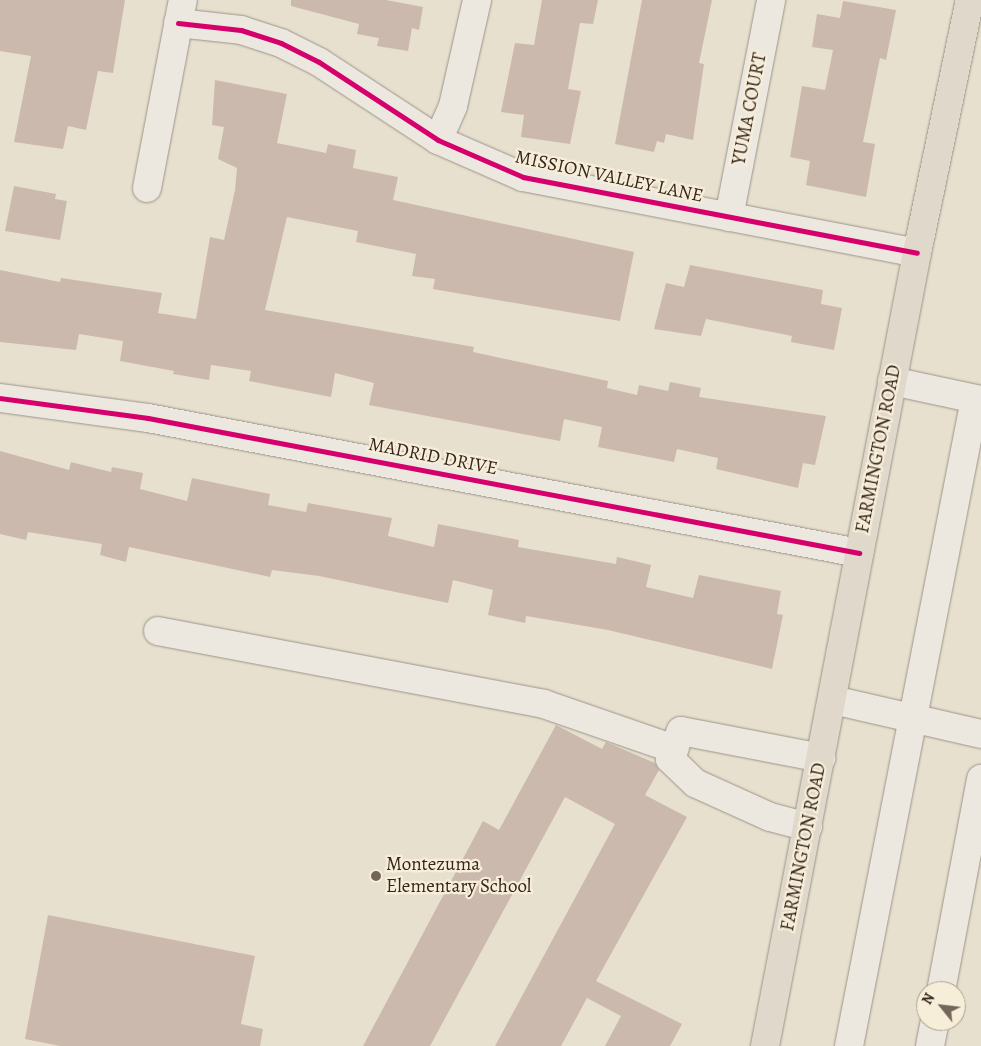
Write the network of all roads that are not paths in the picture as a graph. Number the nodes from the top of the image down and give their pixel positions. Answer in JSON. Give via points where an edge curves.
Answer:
{"nodes":[{"id":1,"x":477,"y":0,"type":"edge"},
{"id":2,"x":771,"y":0,"type":"edge"},
{"id":3,"x":970,"y":0,"type":"edge"},
{"id":4,"x":180,"y":11,"type":"edge"},
{"id":5,"x":438,"y":140,"type":"junction"},
{"id":6,"x":147,"y":188,"type":"dead end"},
{"id":7,"x":729,"y":217,"type":"junction"},
{"id":8,"x":917,"y":253,"type":"junction"},
{"id":9,"x":892,"y":381,"type":"junction"},
{"id":10,"x":0,"y":398,"type":"edge"},
{"id":11,"x":978,"y":399,"type":"edge"},
{"id":12,"x":859,"y":553,"type":"junction"},
{"id":13,"x":158,"y":631,"type":"dead end"},
{"id":14,"x":833,"y":700,"type":"junction"},
{"id":15,"x":916,"y":720,"type":"junction"},
{"id":16,"x":981,"y":734,"type":"edge"},
{"id":17,"x":674,"y":749,"type":"junction"},
{"id":18,"x":821,"y":758,"type":"junction"},
{"id":19,"x":981,"y":779,"type":"edge"},
{"id":20,"x":808,"y":827,"type":"junction"},
{"id":21,"x":943,"y":981,"type":"edge"},
{"id":22,"x":933,"y":1031,"type":"edge"},
{"id":23,"x":765,"y":1046,"type":"edge"},
{"id":24,"x":849,"y":1046,"type":"edge"},
{"id":25,"x":930,"y":1046,"type":"edge"}],
"edges":[{"from":1,"to":5,"type":"street","via":[[453,106]]},
{"from":2,"to":7,"type":"street","name":"YUMA COURT"},
{"from":3,"to":8,"type":"main road","name":"FARMINGTON ROAD"},
{"from":4,"to":5,"type":"street","name":"MISSION VALLEY LANE","via":[[281,44],[319,62]]},
{"from":4,"to":6,"type":"street"},
{"from":5,"to":7,"type":"street","name":"MISSION VALLEY LANE","via":[[523,177]]},
{"from":7,"to":8,"type":"street","name":"MISSION VALLEY LANE"},
{"from":8,"to":9,"type":"main road","name":"FARMINGTON ROAD"},
{"from":9,"to":11,"type":"street"},
{"from":9,"to":12,"type":"main road","name":"FARMINGTON ROAD"},
{"from":10,"to":12,"type":"street","name":"MADRID DRIVE","via":[[148,418]]},
{"from":11,"to":15,"type":"street"},
{"from":12,"to":14,"type":"main road","name":"FARMINGTON ROAD"},
{"from":13,"to":17,"type":"street","via":[[544,704]]},
{"from":14,"to":15,"type":"street"},
{"from":14,"to":18,"type":"main road","name":"FARMINGTON ROAD"},
{"from":15,"to":16,"type":"street"},
{"from":15,"to":24,"type":"street"},
{"from":17,"to":18,"type":"street","via":[[681,731]]},
{"from":17,"to":20,"type":"street","via":[[670,759],[695,783],[770,817]]},
{"from":18,"to":20,"type":"main road","name":"FARMINGTON ROAD"},
{"from":19,"to":21,"type":"street"},
{"from":20,"to":23,"type":"main road","name":"FARMINGTON ROAD"},
{"from":22,"to":25,"type":"street"}]}
